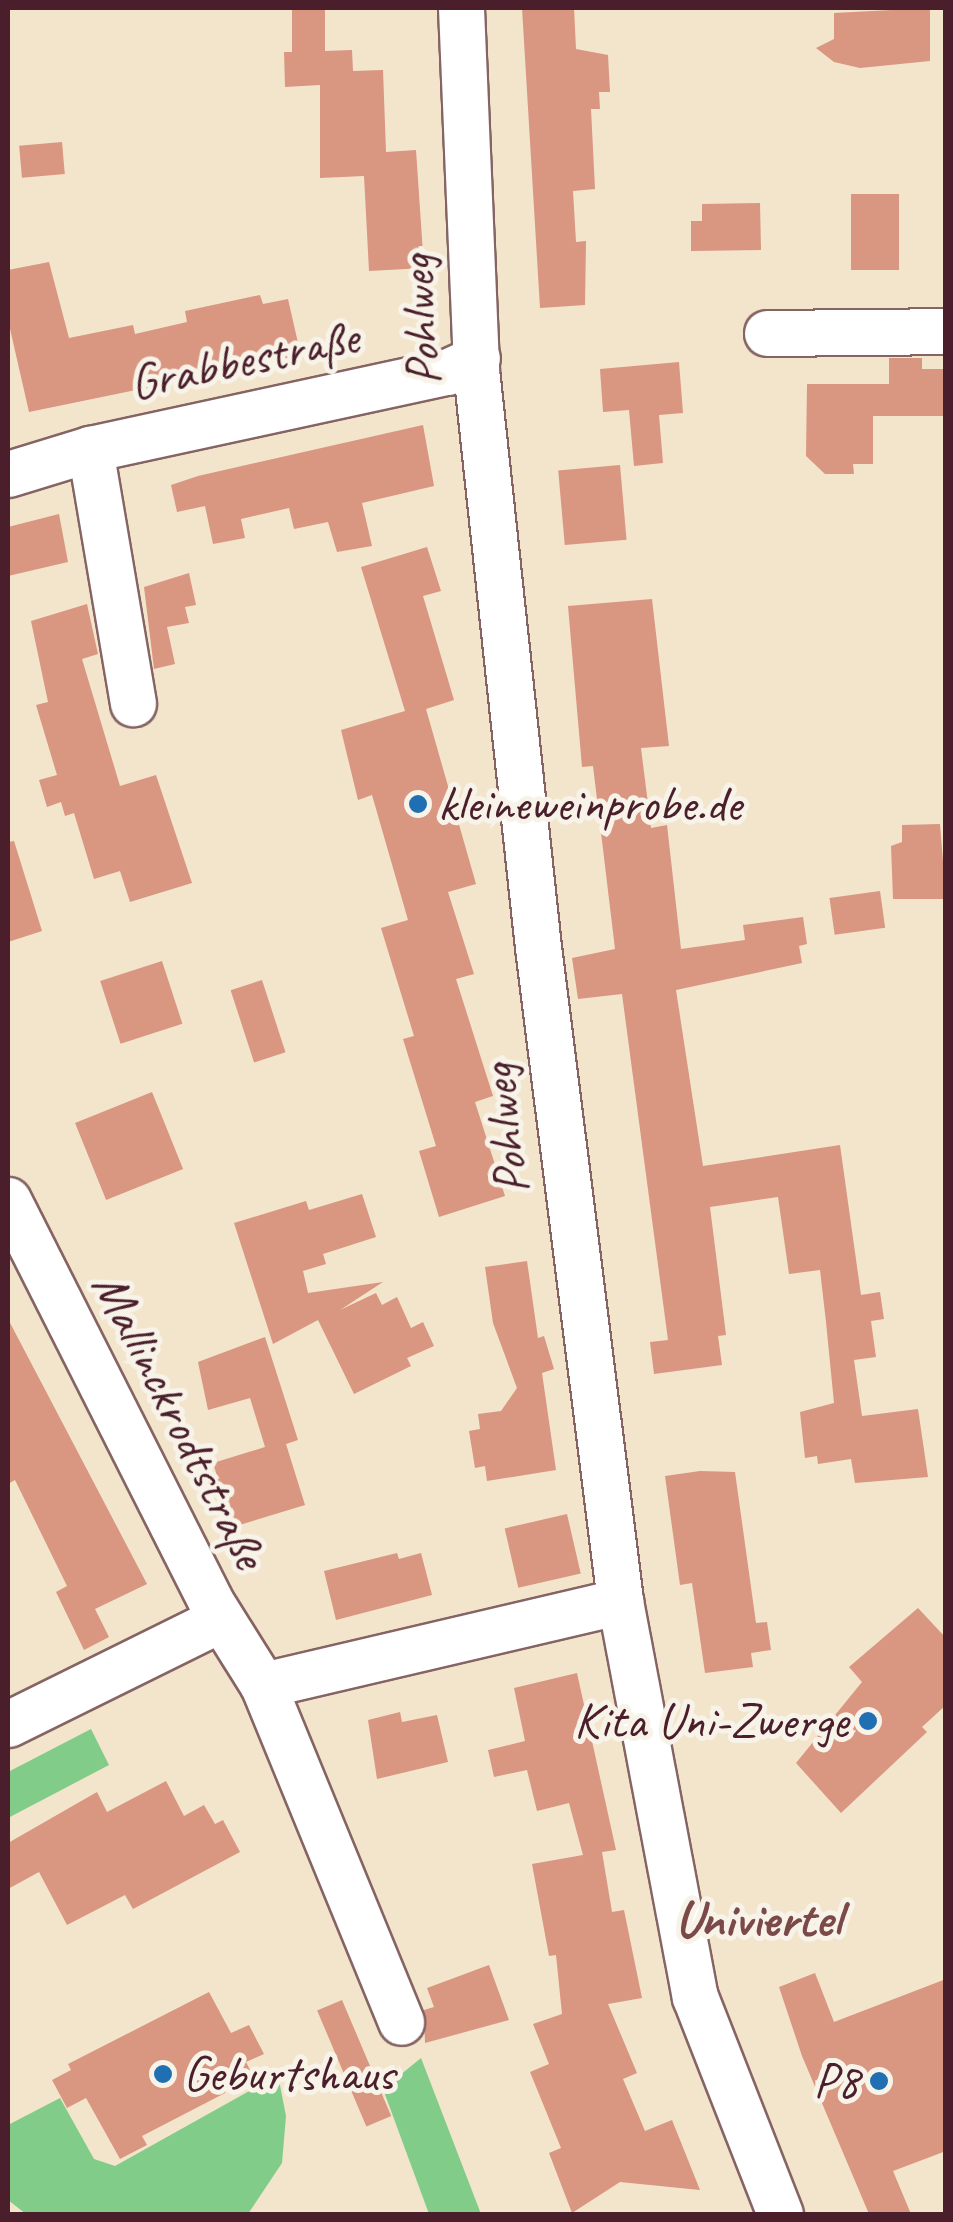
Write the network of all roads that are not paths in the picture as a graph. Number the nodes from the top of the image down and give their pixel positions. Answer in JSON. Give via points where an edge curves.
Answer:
{"nodes":[{"id":1,"x":461,"y":8,"type":"edge"},
{"id":2,"x":946,"y":331,"type":"edge"},
{"id":3,"x":767,"y":333,"type":"dead end"},
{"id":4,"x":476,"y":358,"type":"junction"},
{"id":5,"x":90,"y":449,"type":"junction"},
{"id":6,"x":8,"y":474,"type":"edge"},
{"id":7,"x":133,"y":703,"type":"dead end"},
{"id":8,"x":8,"y":1200,"type":"edge"},
{"id":9,"x":620,"y":1601,"type":"junction"},
{"id":10,"x":220,"y":1618,"type":"junction"},
{"id":11,"x":263,"y":1685,"type":"junction"},
{"id":12,"x":8,"y":1724,"type":"edge"},
{"id":13,"x":402,"y":2022,"type":"dead end"},
{"id":14,"x":780,"y":2214,"type":"edge"}],
"edges":[{"from":1,"to":4,"type":"street","name":"Pohlweg"},
{"from":2,"to":3,"type":"street"},
{"from":4,"to":5,"type":"street","name":"Grabbestraße","via":[[447,372]]},
{"from":4,"to":9,"type":"street","name":"Pohlweg","via":[[538,947]]},
{"from":5,"to":6,"type":"street","name":"Grabbestraße"},
{"from":5,"to":7,"type":"street","name":"Grabbestraße"},
{"from":8,"to":10,"type":"street","name":"Mallinckrodtstraße"},
{"from":9,"to":11,"type":"street"},
{"from":9,"to":14,"type":"street","name":"Pohlweg","via":[[695,1996]]},
{"from":10,"to":11,"type":"street","name":"Mallinckrodtstraße"},
{"from":10,"to":12,"type":"street"},
{"from":11,"to":13,"type":"street","name":"Mallinckrodtstraße"}]}
